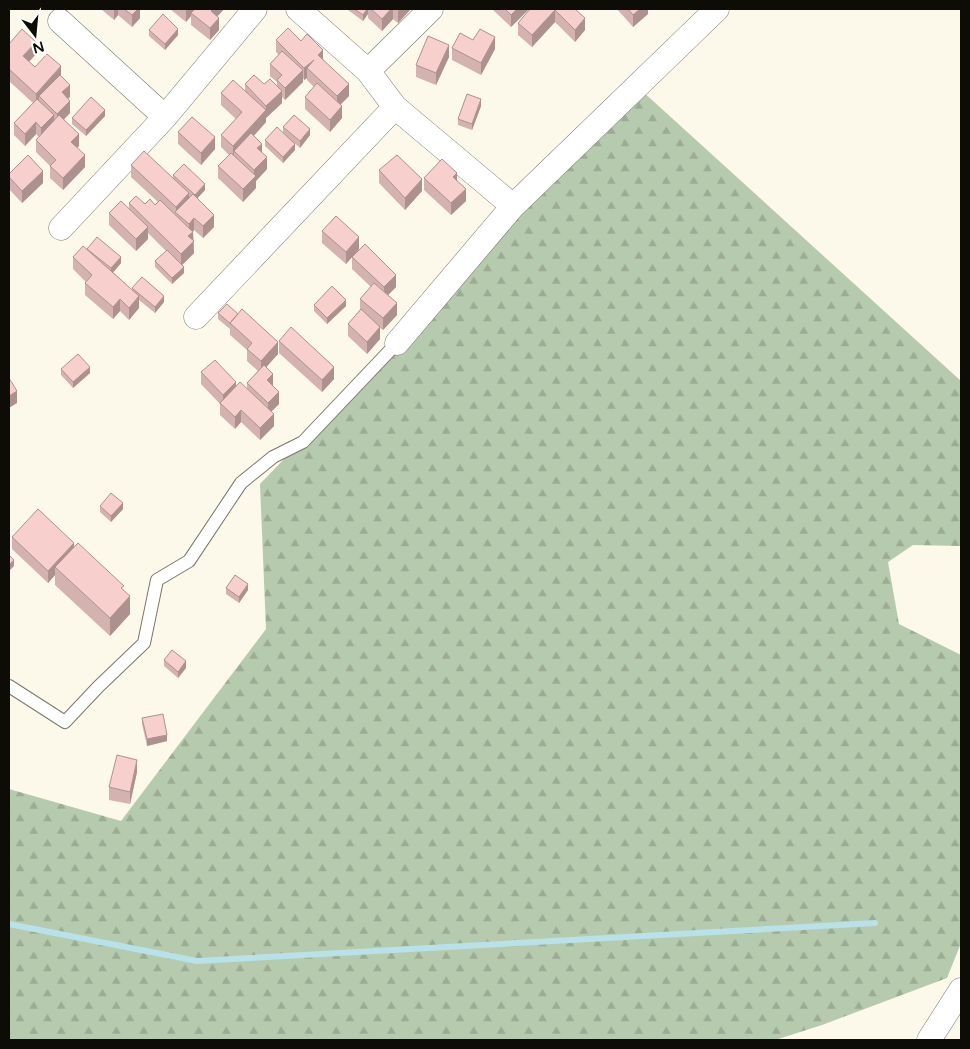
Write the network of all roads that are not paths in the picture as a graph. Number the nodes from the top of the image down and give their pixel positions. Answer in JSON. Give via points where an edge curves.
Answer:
{"nodes":[{"id":1,"x":255,"y":9,"type":"edge"},
{"id":2,"x":298,"y":9,"type":"edge"},
{"id":3,"x":430,"y":9,"type":"edge"},
{"id":4,"x":717,"y":9,"type":"edge"},
{"id":5,"x":60,"y":21,"type":"dead end"},
{"id":6,"x":368,"y":71,"type":"junction"},
{"id":7,"x":395,"y":107,"type":"junction"},
{"id":8,"x":165,"y":117,"type":"junction"},
{"id":9,"x":514,"y":206,"type":"junction"},
{"id":10,"x":62,"y":228,"type":"dead end"},
{"id":11,"x":196,"y":317,"type":"dead end"},
{"id":12,"x":397,"y":343,"type":"joint"},
{"id":13,"x":9,"y":686,"type":"edge"},
{"id":14,"x":961,"y":990,"type":"edge"},
{"id":15,"x":929,"y":1040,"type":"edge"}],
"edges":[{"from":1,"to":8,"type":"street"},
{"from":2,"to":6,"type":"street"},
{"from":3,"to":6,"type":"street"},
{"from":4,"to":9,"type":"street"},
{"from":5,"to":8,"type":"street"},
{"from":6,"to":7,"type":"street"},
{"from":7,"to":9,"type":"street"},
{"from":7,"to":11,"type":"street"},
{"from":8,"to":10,"type":"street"},
{"from":9,"to":12,"type":"street"},
{"from":12,"to":13,"type":"lane","via":[[303,442],[273,457],[241,483],[188,561],[157,580],[144,642],[66,722]]},
{"from":14,"to":15,"type":"street"}]}
